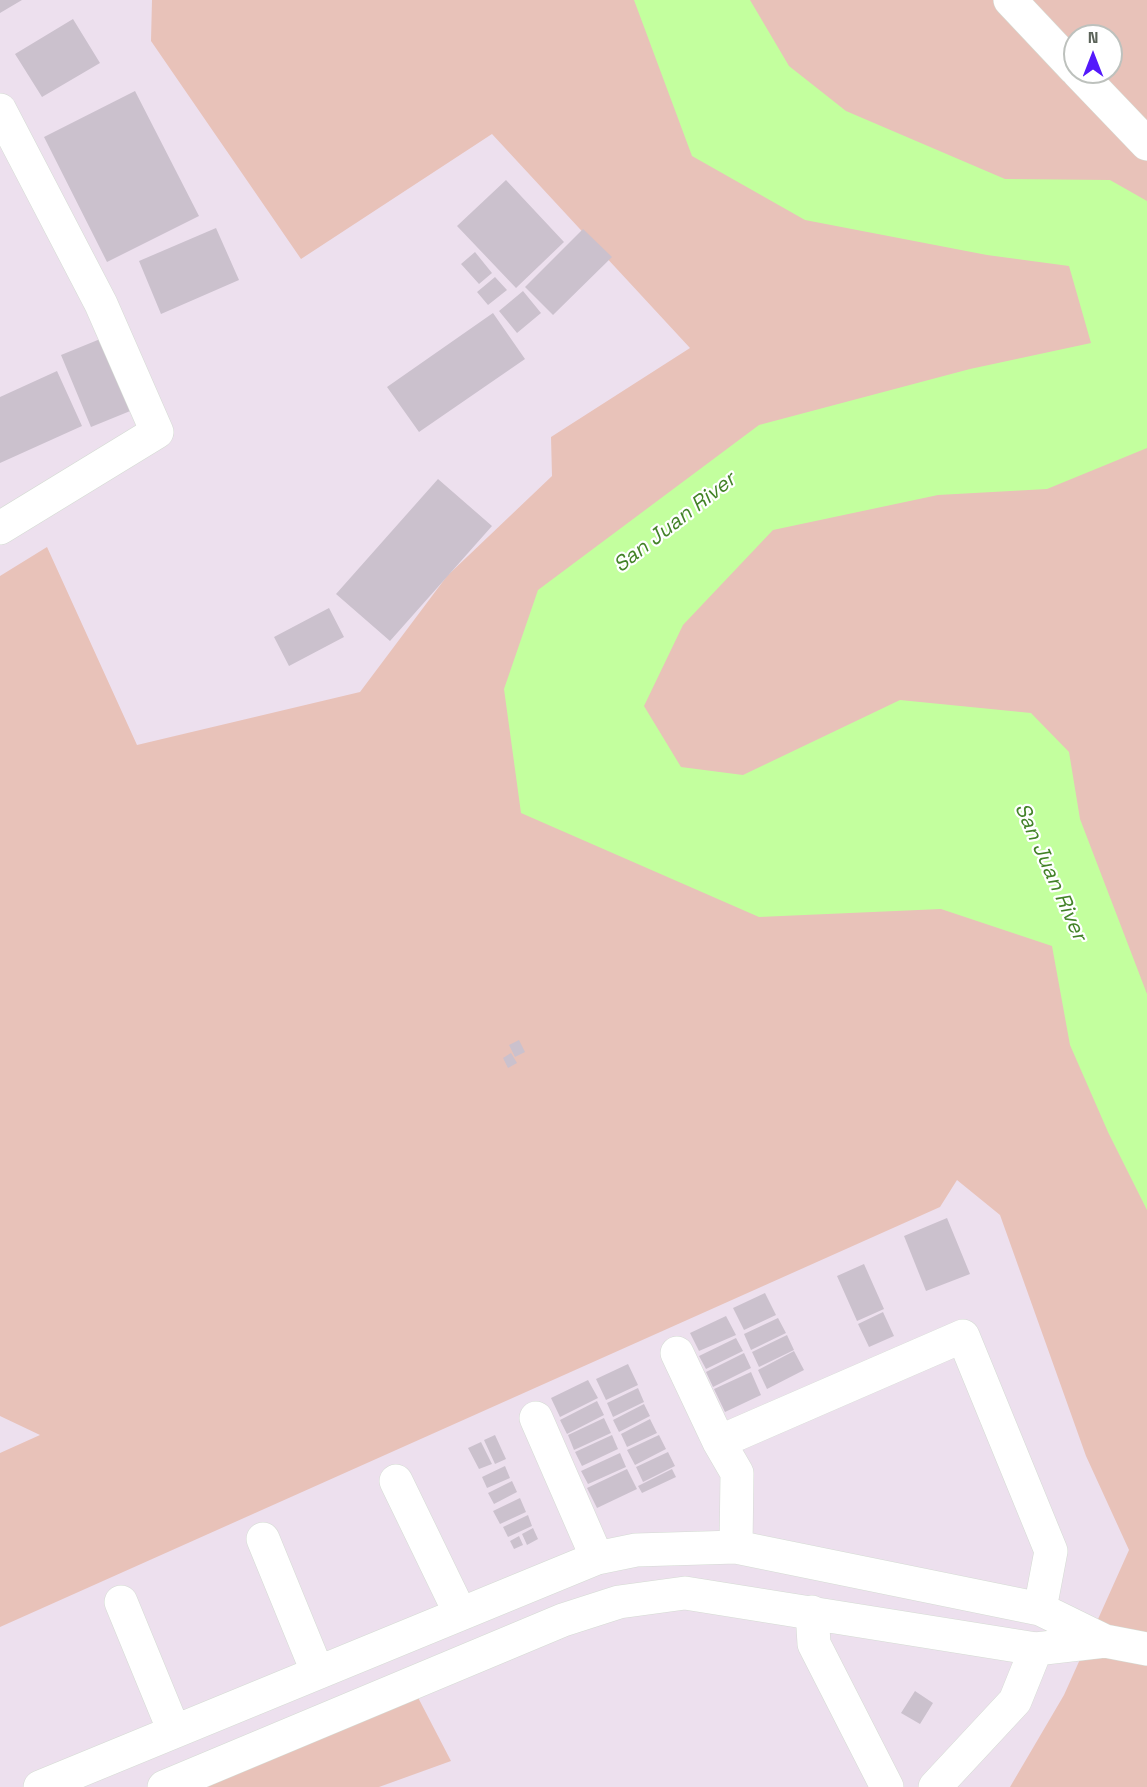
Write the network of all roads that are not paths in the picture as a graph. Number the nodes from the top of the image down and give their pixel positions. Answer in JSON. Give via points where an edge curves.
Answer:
{"nodes":[{"id":1,"x":1010,"y":0,"type":"edge"},
{"id":2,"x":1063,"y":56,"type":"edge"},
{"id":3,"x":1089,"y":84,"type":"edge"},
{"id":4,"x":0,"y":110,"type":"edge"},
{"id":5,"x":1147,"y":144,"type":"edge"},
{"id":6,"x":0,"y":528,"type":"edge"},
{"id":7,"x":677,"y":1353,"type":"dead end"},
{"id":8,"x":536,"y":1418,"type":"dead end"},
{"id":9,"x":719,"y":1442,"type":"junction"},
{"id":10,"x":396,"y":1480,"type":"dead end"},
{"id":11,"x":263,"y":1539,"type":"dead end"},
{"id":12,"x":736,"y":1547,"type":"junction"},
{"id":13,"x":597,"y":1558,"type":"junction"},
{"id":14,"x":121,"y":1602,"type":"dead end"},
{"id":15,"x":1040,"y":1609,"type":"junction"},
{"id":16,"x":812,"y":1612,"type":"junction"},
{"id":17,"x":460,"y":1613,"type":"junction"},
{"id":18,"x":1105,"y":1641,"type":"junction"},
{"id":19,"x":1036,"y":1649,"type":"junction"},
{"id":20,"x":1147,"y":1649,"type":"edge"},
{"id":21,"x":317,"y":1671,"type":"junction"},
{"id":22,"x":174,"y":1731,"type":"junction"},
{"id":23,"x":39,"y":1787,"type":"edge"},
{"id":24,"x":164,"y":1787,"type":"edge"},
{"id":25,"x":887,"y":1787,"type":"edge"},
{"id":26,"x":935,"y":1787,"type":"edge"}],
"edges":[{"from":1,"to":2,"type":"street"},
{"from":3,"to":5,"type":"street"},
{"from":4,"to":6,"type":"street","via":[[101,304],[157,432]]},
{"from":7,"to":9,"type":"street"},
{"from":8,"to":13,"type":"street"},
{"from":9,"to":12,"type":"street","via":[[737,1473]]},
{"from":9,"to":15,"type":"street","via":[[963,1336],[1051,1551]]},
{"from":10,"to":17,"type":"street"},
{"from":11,"to":21,"type":"street"},
{"from":12,"to":13,"type":"street","via":[[636,1550]]},
{"from":12,"to":15,"type":"street"},
{"from":13,"to":17,"type":"street"},
{"from":14,"to":22,"type":"street"},
{"from":15,"to":18,"type":"street"},
{"from":16,"to":19,"type":"street"},
{"from":16,"to":24,"type":"street","via":[[685,1593],[619,1602],[563,1620]]},
{"from":16,"to":25,"type":"street","via":[[814,1644]]},
{"from":17,"to":21,"type":"street"},
{"from":18,"to":19,"type":"street"},
{"from":18,"to":20,"type":"street"},
{"from":19,"to":26,"type":"street","via":[[1015,1701]]},
{"from":21,"to":22,"type":"street"},
{"from":22,"to":23,"type":"street"}]}
